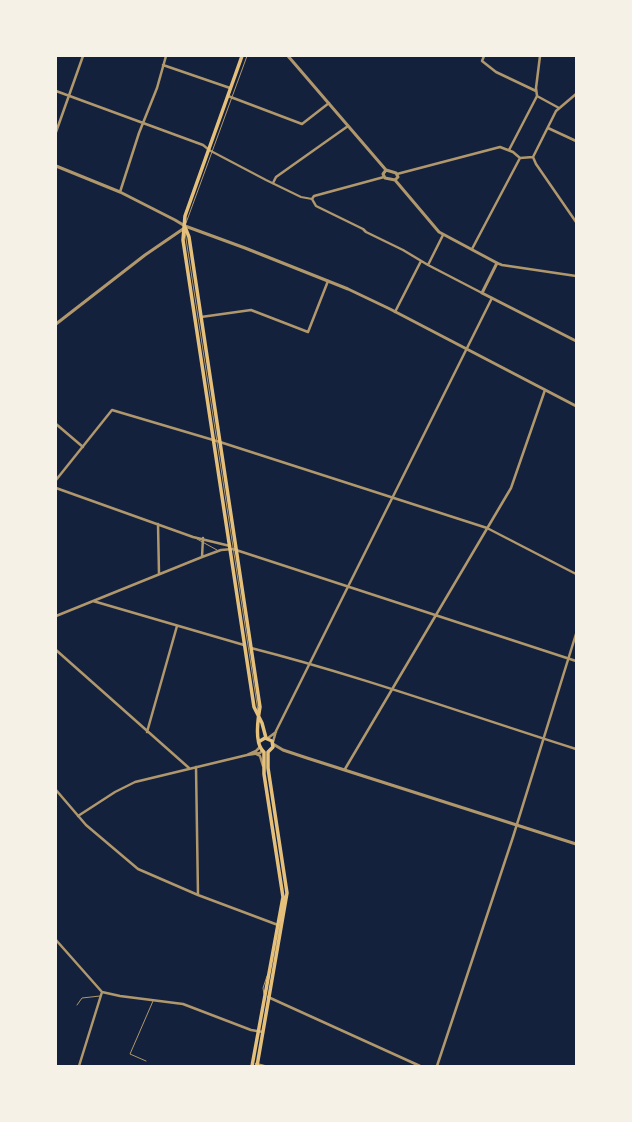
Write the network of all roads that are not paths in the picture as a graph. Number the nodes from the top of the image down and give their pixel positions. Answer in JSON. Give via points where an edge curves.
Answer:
{"nodes":[{"id":1,"x":83,"y":56,"type":"edge"},
{"id":2,"x":166,"y":56,"type":"edge"},
{"id":3,"x":242,"y":56,"type":"edge"},
{"id":4,"x":247,"y":56,"type":"edge"},
{"id":5,"x":288,"y":56,"type":"edge"},
{"id":6,"x":484,"y":56,"type":"edge"},
{"id":7,"x":540,"y":56,"type":"edge"},
{"id":8,"x":163,"y":65,"type":"junction"},
{"id":9,"x":230,"y":88,"type":"junction"},
{"id":10,"x":56,"y":91,"type":"edge"},
{"id":11,"x":536,"y":91,"type":"junction"},
{"id":12,"x":576,"y":94,"type":"edge"},
{"id":13,"x":69,"y":96,"type":"junction"},
{"id":14,"x":537,"y":96,"type":"junction"},
{"id":15,"x":230,"y":97,"type":"junction"},
{"id":16,"x":329,"y":103,"type":"junction"},
{"id":17,"x":559,"y":108,"type":"junction"},
{"id":18,"x":144,"y":122,"type":"junction"},
{"id":19,"x":348,"y":125,"type":"junction"},
{"id":20,"x":548,"y":128,"type":"junction"},
{"id":21,"x":56,"y":132,"type":"edge"},
{"id":22,"x":576,"y":141,"type":"edge"},
{"id":23,"x":509,"y":150,"type":"junction"},
{"id":24,"x":211,"y":151,"type":"junction"},
{"id":25,"x":533,"y":157,"type":"junction"},
{"id":26,"x":520,"y":158,"type":"junction"},
{"id":27,"x":56,"y":166,"type":"edge"},
{"id":28,"x":386,"y":170,"type":"junction"},
{"id":29,"x":397,"y":174,"type":"junction"},
{"id":30,"x":384,"y":177,"type":"junction"},
{"id":31,"x":395,"y":180,"type":"junction"},
{"id":32,"x":273,"y":183,"type":"junction"},
{"id":33,"x":120,"y":192,"type":"junction"},
{"id":34,"x":312,"y":199,"type":"junction"},
{"id":35,"x":576,"y":222,"type":"edge"},
{"id":36,"x":184,"y":227,"type":"junction"},
{"id":37,"x":442,"y":234,"type":"junction"},
{"id":38,"x":472,"y":249,"type":"junction"},
{"id":39,"x":421,"y":261,"type":"junction"},
{"id":40,"x":497,"y":263,"type":"junction"},
{"id":41,"x":428,"y":265,"type":"junction"},
{"id":42,"x":576,"y":276,"type":"edge"},
{"id":43,"x":328,"y":281,"type":"junction"},
{"id":44,"x":482,"y":293,"type":"junction"},
{"id":45,"x":492,"y":298,"type":"junction"},
{"id":46,"x":395,"y":312,"type":"junction"},
{"id":47,"x":201,"y":318,"type":"junction"},
{"id":48,"x":56,"y":324,"type":"edge"},
{"id":49,"x":576,"y":341,"type":"edge"},
{"id":50,"x":466,"y":349,"type":"junction"},
{"id":51,"x":545,"y":390,"type":"junction"},
{"id":52,"x":576,"y":406,"type":"edge"},
{"id":53,"x":56,"y":424,"type":"edge"},
{"id":54,"x":217,"y":441,"type":"junction"},
{"id":55,"x":83,"y":447,"type":"junction"},
{"id":56,"x":56,"y":480,"type":"edge"},
{"id":57,"x":56,"y":488,"type":"edge"},
{"id":58,"x":391,"y":499,"type":"junction"},
{"id":59,"x":158,"y":524,"type":"junction"},
{"id":60,"x":487,"y":528,"type":"junction"},
{"id":61,"x":203,"y":540,"type":"junction"},
{"id":62,"x":229,"y":546,"type":"junction"},
{"id":63,"x":221,"y":550,"type":"junction"},
{"id":64,"x":233,"y":550,"type":"junction"},
{"id":65,"x":202,"y":557,"type":"junction"},
{"id":66,"x":159,"y":574,"type":"junction"},
{"id":67,"x":576,"y":574,"type":"edge"},
{"id":68,"x":348,"y":586,"type":"junction"},
{"id":69,"x":93,"y":601,"type":"junction"},
{"id":70,"x":436,"y":614,"type":"junction"},
{"id":71,"x":56,"y":616,"type":"edge"},
{"id":72,"x":178,"y":626,"type":"junction"},
{"id":73,"x":576,"y":634,"type":"edge"},
{"id":74,"x":244,"y":645,"type":"junction"},
{"id":75,"x":250,"y":648,"type":"junction"},
{"id":76,"x":56,"y":650,"type":"edge"},
{"id":77,"x":568,"y":658,"type":"junction"},
{"id":78,"x":576,"y":661,"type":"edge"},
{"id":79,"x":311,"y":663,"type":"junction"},
{"id":80,"x":392,"y":688,"type":"junction"},
{"id":81,"x":258,"y":716,"type":"junction"},
{"id":82,"x":147,"y":732,"type":"junction"},
{"id":83,"x":276,"y":732,"type":"junction"},
{"id":84,"x":267,"y":738,"type":"junction"},
{"id":85,"x":543,"y":739,"type":"junction"},
{"id":86,"x":260,"y":741,"type":"junction"},
{"id":87,"x":273,"y":743,"type":"junction"},
{"id":88,"x":260,"y":747,"type":"junction"},
{"id":89,"x":576,"y":749,"type":"edge"},
{"id":90,"x":283,"y":750,"type":"junction"},
{"id":91,"x":263,"y":751,"type":"junction"},
{"id":92,"x":270,"y":751,"type":"junction"},
{"id":93,"x":256,"y":754,"type":"junction"},
{"id":94,"x":247,"y":755,"type":"junction"},
{"id":95,"x":196,"y":767,"type":"junction"},
{"id":96,"x":264,"y":767,"type":"junction"},
{"id":97,"x":189,"y":768,"type":"junction"},
{"id":98,"x":345,"y":769,"type":"junction"},
{"id":99,"x":56,"y":790,"type":"edge"},
{"id":100,"x":78,"y":816,"type":"junction"},
{"id":101,"x":516,"y":825,"type":"junction"},
{"id":102,"x":576,"y":844,"type":"edge"},
{"id":103,"x":198,"y":896,"type":"junction"},
{"id":104,"x":278,"y":925,"type":"junction"},
{"id":105,"x":56,"y":940,"type":"edge"},
{"id":106,"x":102,"y":992,"type":"junction"},
{"id":107,"x":264,"y":995,"type":"junction"},
{"id":108,"x":100,"y":996,"type":"junction"},
{"id":109,"x":268,"y":998,"type":"junction"},
{"id":110,"x":153,"y":1000,"type":"junction"},
{"id":111,"x":76,"y":1005,"type":"dead end"},
{"id":112,"x":257,"y":1031,"type":"junction"},
{"id":113,"x":263,"y":1032,"type":"junction"},
{"id":114,"x":146,"y":1062,"type":"dead end"},
{"id":115,"x":252,"y":1064,"type":"edge"},
{"id":116,"x":257,"y":1065,"type":"edge"},
{"id":117,"x":79,"y":1066,"type":"edge"},
{"id":118,"x":264,"y":1066,"type":"edge"},
{"id":119,"x":420,"y":1066,"type":"edge"},
{"id":120,"x":437,"y":1066,"type":"edge"}],
"edges":[{"from":1,"to":13,"type":"street"},
{"from":2,"to":8,"type":"street"},
{"from":3,"to":9,"type":"main road"},
{"from":4,"to":15,"type":"lane"},
{"from":5,"to":16,"type":"street"},
{"from":6,"to":11,"type":"street","via":[[482,61],[496,72]]},
{"from":7,"to":11,"type":"street"},
{"from":8,"to":9,"type":"street"},
{"from":8,"to":18,"type":"street"},
{"from":9,"to":15,"type":"main road"},
{"from":10,"to":13,"type":"street"},
{"from":11,"to":14,"type":"street"},
{"from":12,"to":17,"type":"street"},
{"from":13,"to":18,"type":"street"},
{"from":13,"to":21,"type":"street"},
{"from":14,"to":17,"type":"street"},
{"from":14,"to":23,"type":"street"},
{"from":15,"to":16,"type":"street","via":[[302,124]]},
{"from":15,"to":24,"type":"main road"},
{"from":16,"to":19,"type":"street"},
{"from":17,"to":20,"type":"street"},
{"from":18,"to":24,"type":"street","via":[[203,145]]},
{"from":18,"to":33,"type":"street"},
{"from":19,"to":28,"type":"street"},
{"from":19,"to":32,"type":"street","via":[[276,177]]},
{"from":20,"to":22,"type":"street"},
{"from":20,"to":25,"type":"street"},
{"from":23,"to":26,"type":"street"},
{"from":23,"to":29,"type":"street","via":[[496,147]]},
{"from":24,"to":32,"type":"street"},
{"from":24,"to":36,"type":"main road","via":[[184,219]]},
{"from":25,"to":26,"type":"street"},
{"from":25,"to":35,"type":"street"},
{"from":26,"to":38,"type":"street"},
{"from":27,"to":33,"type":"street"},
{"from":28,"to":29,"type":"street"},
{"from":28,"to":30,"type":"street"},
{"from":29,"to":31,"type":"street","via":[[398,178]]},
{"from":30,"to":31,"type":"street","via":[[389,181]]},
{"from":30,"to":34,"type":"street","via":[[314,196]]},
{"from":31,"to":37,"type":"street"},
{"from":32,"to":34,"type":"street","via":[[301,197]]},
{"from":33,"to":36,"type":"street"},
{"from":34,"to":39,"type":"street","via":[[316,206]]},
{"from":36,"to":43,"type":"street"},
{"from":36,"to":47,"type":"main road","via":[[189,237]]},
{"from":36,"to":48,"type":"street"},
{"from":36,"to":54,"type":"main road","via":[[183,240]]},
{"from":37,"to":38,"type":"street"},
{"from":37,"to":41,"type":"street"},
{"from":38,"to":40,"type":"street"},
{"from":39,"to":41,"type":"street"},
{"from":39,"to":46,"type":"street"},
{"from":40,"to":42,"type":"street"},
{"from":40,"to":44,"type":"street"},
{"from":41,"to":44,"type":"street"},
{"from":43,"to":46,"type":"street"},
{"from":43,"to":47,"type":"street","via":[[308,332],[251,310]]},
{"from":44,"to":45,"type":"street"},
{"from":45,"to":49,"type":"street"},
{"from":45,"to":50,"type":"street"},
{"from":46,"to":50,"type":"street"},
{"from":47,"to":54,"type":"main road"},
{"from":50,"to":51,"type":"street"},
{"from":50,"to":58,"type":"street"},
{"from":51,"to":52,"type":"street"},
{"from":51,"to":60,"type":"street","via":[[511,488]]},
{"from":53,"to":55,"type":"street"},
{"from":54,"to":55,"type":"street","via":[[112,410]]},
{"from":54,"to":58,"type":"street"},
{"from":54,"to":62,"type":"main road"},
{"from":54,"to":64,"type":"main road"},
{"from":55,"to":56,"type":"street"},
{"from":57,"to":59,"type":"street"},
{"from":58,"to":60,"type":"street"},
{"from":58,"to":68,"type":"street"},
{"from":59,"to":61,"type":"street"},
{"from":59,"to":66,"type":"street"},
{"from":60,"to":67,"type":"street"},
{"from":60,"to":70,"type":"street"},
{"from":61,"to":62,"type":"street"},
{"from":61,"to":63,"type":"lane","via":[[211,548]]},
{"from":61,"to":65,"type":"street"},
{"from":62,"to":64,"type":"main road"},
{"from":63,"to":64,"type":"street"},
{"from":63,"to":65,"type":"street"},
{"from":64,"to":68,"type":"street"},
{"from":64,"to":74,"type":"main road"},
{"from":64,"to":75,"type":"main road"},
{"from":64,"to":81,"type":"lane"},
{"from":65,"to":66,"type":"street"},
{"from":66,"to":69,"type":"street"},
{"from":68,"to":70,"type":"street"},
{"from":68,"to":79,"type":"street"},
{"from":69,"to":71,"type":"street"},
{"from":69,"to":72,"type":"street"},
{"from":70,"to":77,"type":"street"},
{"from":70,"to":80,"type":"street"},
{"from":72,"to":74,"type":"street"},
{"from":72,"to":82,"type":"street"},
{"from":73,"to":77,"type":"street"},
{"from":74,"to":81,"type":"main road","via":[[254,707]]},
{"from":75,"to":79,"type":"street"},
{"from":75,"to":81,"type":"main road","via":[[260,706]]},
{"from":76,"to":82,"type":"street"},
{"from":77,"to":78,"type":"street"},
{"from":77,"to":85,"type":"street"},
{"from":79,"to":80,"type":"street"},
{"from":79,"to":83,"type":"street"},
{"from":80,"to":85,"type":"street"},
{"from":80,"to":98,"type":"street"},
{"from":81,"to":84,"type":"main road"},
{"from":81,"to":86,"type":"main road","via":[[256,724]]},
{"from":82,"to":97,"type":"street"},
{"from":83,"to":84,"type":"street"},
{"from":83,"to":87,"type":"street"},
{"from":84,"to":86,"type":"main road"},
{"from":84,"to":87,"type":"main road"},
{"from":85,"to":89,"type":"street"},
{"from":85,"to":101,"type":"street"},
{"from":86,"to":88,"type":"main road"},
{"from":87,"to":90,"type":"street"},
{"from":87,"to":92,"type":"main road"},
{"from":88,"to":91,"type":"main road"},
{"from":88,"to":94,"type":"street","via":[[256,752]]},
{"from":90,"to":92,"type":"street"},
{"from":90,"to":98,"type":"street"},
{"from":91,"to":92,"type":"main road"},
{"from":91,"to":93,"type":"street"},
{"from":91,"to":96,"type":"main road"},
{"from":92,"to":109,"type":"main road","via":[[268,768],[287,893]]},
{"from":93,"to":94,"type":"street"},
{"from":93,"to":96,"type":"street","via":[[260,756]]},
{"from":94,"to":95,"type":"street"},
{"from":95,"to":97,"type":"street"},
{"from":95,"to":103,"type":"street"},
{"from":96,"to":104,"type":"main road","via":[[283,892]]},
{"from":97,"to":100,"type":"street","via":[[135,782]]},
{"from":98,"to":101,"type":"street"},
{"from":99,"to":100,"type":"street"},
{"from":100,"to":103,"type":"street","via":[[132,866]]},
{"from":101,"to":102,"type":"street"},
{"from":101,"to":120,"type":"street"},
{"from":103,"to":104,"type":"street"},
{"from":104,"to":107,"type":"main road"},
{"from":105,"to":106,"type":"street"},
{"from":106,"to":108,"type":"street"},
{"from":106,"to":110,"type":"street"},
{"from":107,"to":109,"type":"street"},
{"from":107,"to":112,"type":"main road"},
{"from":108,"to":111,"type":"lane","via":[[82,998]]},
{"from":108,"to":117,"type":"street"},
{"from":109,"to":113,"type":"main road"},
{"from":109,"to":119,"type":"street"},
{"from":110,"to":112,"type":"street","via":[[183,1004]]},
{"from":110,"to":114,"type":"lane","via":[[130,1054]]},
{"from":112,"to":113,"type":"street"},
{"from":112,"to":115,"type":"main road"},
{"from":113,"to":116,"type":"main road"},
{"from":115,"to":116,"type":"street"},
{"from":116,"to":118,"type":"street"}]}
